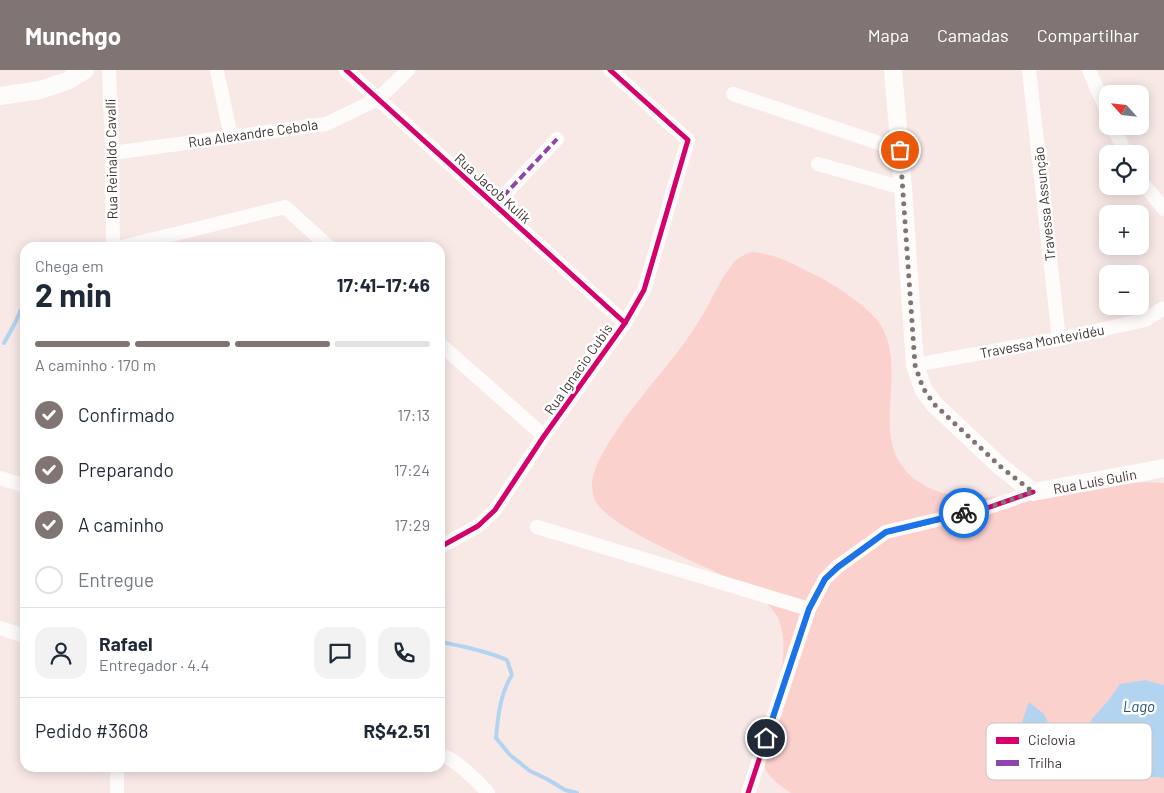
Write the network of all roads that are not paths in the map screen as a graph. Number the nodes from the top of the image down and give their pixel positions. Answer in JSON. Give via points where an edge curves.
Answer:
{"nodes":[{"id":1,"x":85,"y":70,"type":"edge"},
{"id":2,"x":109,"y":70,"type":"edge"},
{"id":3,"x":217,"y":70,"type":"edge"},
{"id":4,"x":346,"y":70,"type":"edge"},
{"id":5,"x":408,"y":70,"type":"edge"},
{"id":6,"x":610,"y":70,"type":"edge"},
{"id":7,"x":893,"y":70,"type":"edge"},
{"id":8,"x":1029,"y":70,"type":"edge"},
{"id":9,"x":1089,"y":70,"type":"edge"},
{"id":10,"x":1099,"y":93,"type":"edge"},
{"id":11,"x":732,"y":94,"type":"dead end"},
{"id":12,"x":0,"y":96,"type":"edge"},
{"id":13,"x":378,"y":99,"type":"junction"},
{"id":14,"x":231,"y":136,"type":"junction"},
{"id":15,"x":557,"y":139,"type":"dead end"},
{"id":16,"x":900,"y":150,"type":"junction"},
{"id":17,"x":112,"y":153,"type":"junction"},
{"id":18,"x":818,"y":164,"type":"dead end"},
{"id":19,"x":903,"y":188,"type":"junction"},
{"id":20,"x":1149,"y":191,"type":"edge"},
{"id":21,"x":495,"y":205,"type":"junction"},
{"id":22,"x":1164,"y":208,"type":"edge"},
{"id":23,"x":113,"y":242,"type":"edge"},
{"id":24,"x":154,"y":242,"type":"edge"},
{"id":25,"x":323,"y":242,"type":"edge"},
{"id":26,"x":1164,"y":308,"type":"edge"},
{"id":27,"x":625,"y":322,"type":"junction"},
{"id":28,"x":1059,"y":339,"type":"junction"},
{"id":29,"x":445,"y":348,"type":"edge"},
{"id":30,"x":915,"y":365,"type":"junction"},
{"id":31,"x":544,"y":436,"type":"junction"},
{"id":32,"x":1164,"y":468,"type":"edge"},
{"id":33,"x":0,"y":478,"type":"edge"},
{"id":34,"x":20,"y":484,"type":"edge"},
{"id":35,"x":1033,"y":492,"type":"junction"},
{"id":36,"x":537,"y":527,"type":"dead end"},
{"id":37,"x":445,"y":544,"type":"edge"},
{"id":38,"x":809,"y":609,"type":"junction"},
{"id":39,"x":0,"y":628,"type":"edge"},
{"id":40,"x":20,"y":634,"type":"edge"},
{"id":41,"x":445,"y":757,"type":"edge"},
{"id":42,"x":117,"y":772,"type":"edge"},
{"id":43,"x":117,"y":793,"type":"edge"},
{"id":44,"x":488,"y":793,"type":"edge"},
{"id":45,"x":748,"y":793,"type":"edge"}],
"edges":[{"from":1,"to":12,"type":"main road","via":[[67,81],[40,90]]},
{"from":2,"to":17,"type":"street","name":"Rua Reinaldo Cavalli"},
{"from":3,"to":14,"type":"street"},
{"from":4,"to":13,"type":"street","name":"Rua Jacob Kulik"},
{"from":5,"to":13,"type":"street","name":"Rua Alexandre Cebola"},
{"from":6,"to":27,"type":"street","name":"Rua Ignacio Cubis","via":[[688,140],[644,290]]},
{"from":7,"to":16,"type":"main road"},
{"from":8,"to":28,"type":"street","name":"Travessa Assunção"},
{"from":9,"to":10,"type":"street"},
{"from":11,"to":16,"type":"street"},
{"from":13,"to":14,"type":"street","name":"Rua Alexandre Cebola","via":[[326,124]]},
{"from":13,"to":21,"type":"street","name":"Rua Jacob Kulik"},
{"from":14,"to":17,"type":"street","name":"Rua Alexandre Cebola"},
{"from":15,"to":21,"type":"street"},
{"from":16,"to":19,"type":"main road"},
{"from":17,"to":23,"type":"street","name":"Rua Reinaldo Cavalli"},
{"from":18,"to":19,"type":"street"},
{"from":19,"to":30,"type":"main road"},
{"from":20,"to":22,"type":"street"},
{"from":21,"to":27,"type":"street","name":"Rua Jacob Kulik"},
{"from":24,"to":25,"type":"street","via":[[285,208]]},
{"from":26,"to":28,"type":"street","name":"Travessa Montevidéu","via":[[1145,320]]},
{"from":27,"to":31,"type":"street","name":"Rua Ignacio Cubis"},
{"from":28,"to":30,"type":"street","name":"Travessa Montevidéu"},
{"from":29,"to":31,"type":"street"},
{"from":30,"to":35,"type":"main road","via":[[923,388],[934,404],[1001,467]]},
{"from":31,"to":37,"type":"street","name":"Rua Ignacio Cubis","via":[[495,510],[478,526]]},
{"from":32,"to":35,"type":"main road","name":"Rua Luís Gulin"},
{"from":33,"to":34,"type":"street"},
{"from":35,"to":38,"type":"street","name":"Rua Luís Gulin","via":[[987,508],[886,532],[825,579]]},
{"from":36,"to":38,"type":"street"},
{"from":38,"to":45,"type":"street","name":"Rua Luís Gulin"},
{"from":39,"to":40,"type":"street"},
{"from":41,"to":44,"type":"street","via":[[460,766]]},
{"from":42,"to":43,"type":"street"}]}
